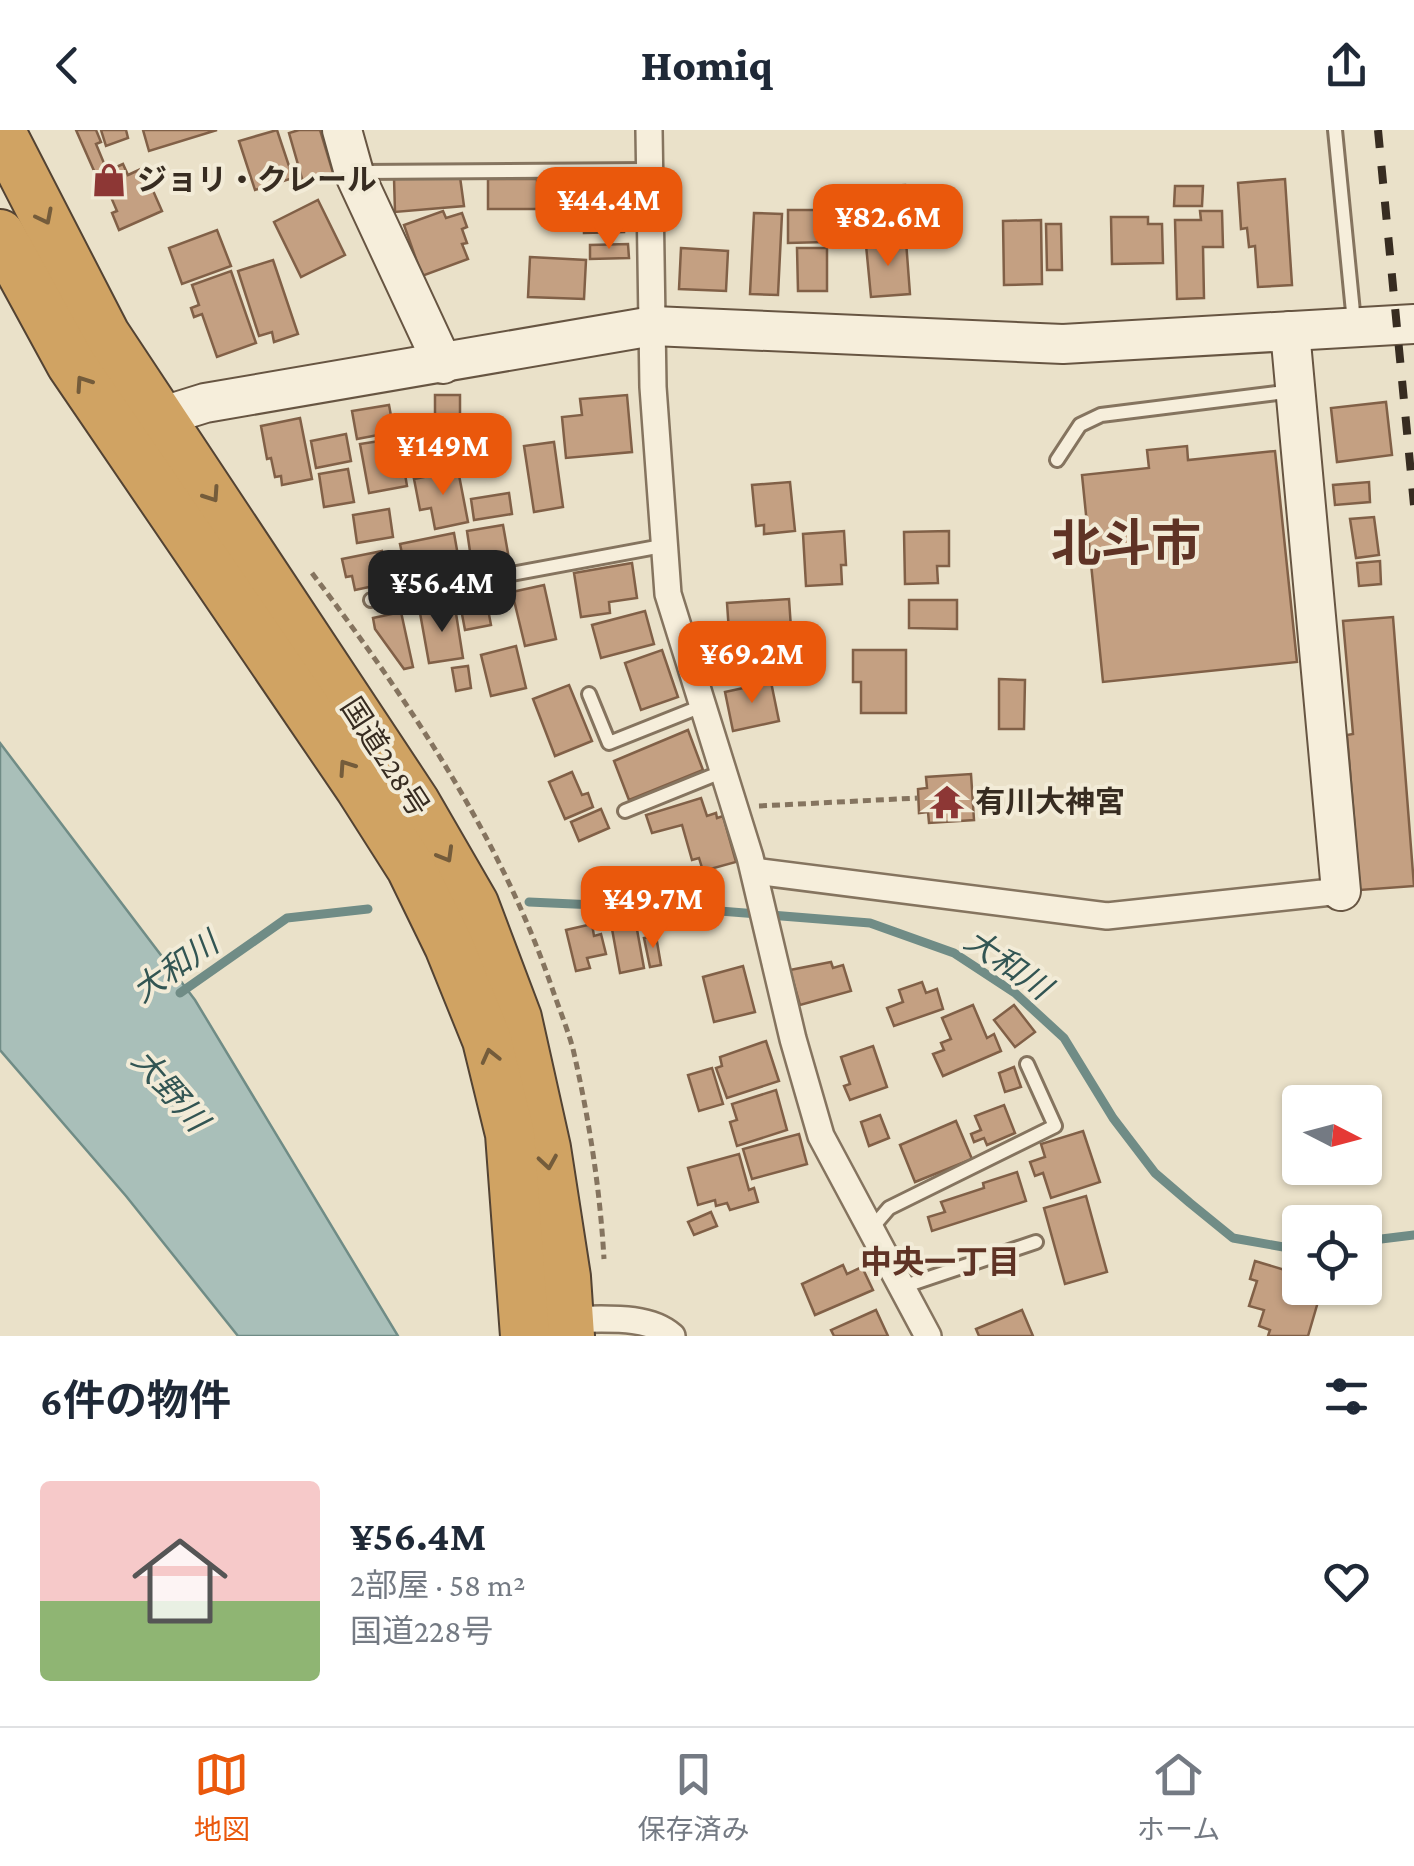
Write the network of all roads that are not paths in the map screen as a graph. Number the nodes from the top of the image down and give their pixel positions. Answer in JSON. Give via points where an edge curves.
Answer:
{"nodes":[{"id":1,"x":0,"y":130,"type":"edge"},
{"id":2,"x":342,"y":130,"type":"edge"},
{"id":3,"x":648,"y":130,"type":"edge"},
{"id":4,"x":1336,"y":130,"type":"edge"},
{"id":5,"x":649,"y":170,"type":"junction"},
{"id":6,"x":354,"y":172,"type":"junction"},
{"id":7,"x":0,"y":234,"type":"edge"},
{"id":8,"x":1414,"y":324,"type":"edge"},
{"id":9,"x":653,"y":326,"type":"junction"},
{"id":10,"x":1355,"y":328,"type":"junction"},
{"id":11,"x":1290,"y":332,"type":"junction"},
{"id":12,"x":443,"y":364,"type":"junction"},
{"id":13,"x":1296,"y":391,"type":"junction"},
{"id":14,"x":142,"y":430,"type":"junction"},
{"id":15,"x":1057,"y":460,"type":"dead end"},
{"id":16,"x":662,"y":546,"type":"junction"},
{"id":17,"x":371,"y":600,"type":"dead end"},
{"id":18,"x":589,"y":694,"type":"dead end"},
{"id":19,"x":702,"y":706,"type":"junction"},
{"id":20,"x":724,"y":771,"type":"junction"},
{"id":21,"x":625,"y":811,"type":"dead end"},
{"id":22,"x":757,"y":882,"type":"junction"},
{"id":23,"x":1340,"y":890,"type":"joint"},
{"id":24,"x":1027,"y":1064,"type":"dead end"},
{"id":25,"x":871,"y":1229,"type":"junction"},
{"id":26,"x":1036,"y":1242,"type":"dead end"},
{"id":27,"x":902,"y":1287,"type":"junction"},
{"id":28,"x":542,"y":1320,"type":"edge"},
{"id":29,"x":672,"y":1336,"type":"edge"},
{"id":30,"x":928,"y":1336,"type":"edge"}],
"edges":[{"from":1,"to":14,"type":"highway","name":"国道228号","one_way":true,"via":[[106,334]]},
{"from":2,"to":6,"type":"street"},
{"from":3,"to":5,"type":"street"},
{"from":4,"to":10,"type":"lane"},
{"from":5,"to":6,"type":"lane"},
{"from":5,"to":9,"type":"street"},
{"from":6,"to":12,"type":"street"},
{"from":14,"to":7,"type":"highway","name":"国道228号","one_way":true,"via":[[71,364]]},
{"from":8,"to":10,"type":"street"},
{"from":9,"to":11,"type":"street","via":[[1062,344]]},
{"from":9,"to":12,"type":"street"},
{"from":9,"to":16,"type":"street"},
{"from":10,"to":11,"type":"street"},
{"from":11,"to":13,"type":"street"},
{"from":12,"to":14,"type":"street","via":[[205,403]]},
{"from":13,"to":15,"type":"lane","via":[[1101,415],[1080,425]]},
{"from":13,"to":23,"type":"street"},
{"from":14,"to":28,"type":"highway","name":"国道228号","via":[[415,802],[474,904],[516,1018],[546,1148]]},
{"from":16,"to":17,"type":"lane"},
{"from":16,"to":19,"type":"street","via":[[668,594]]},
{"from":18,"to":19,"type":"lane","via":[[609,743]]},
{"from":19,"to":20,"type":"street"},
{"from":20,"to":21,"type":"lane"},
{"from":20,"to":22,"type":"street"},
{"from":22,"to":23,"type":"street","via":[[1106,916]]},
{"from":22,"to":25,"type":"street","via":[[821,1136]]},
{"from":24,"to":25,"type":"lane","via":[[1055,1126],[889,1208]]},
{"from":25,"to":27,"type":"street"},
{"from":26,"to":27,"type":"lane"},
{"from":27,"to":30,"type":"street"},
{"from":28,"to":29,"type":"street","via":[[636,1322]]}]}
